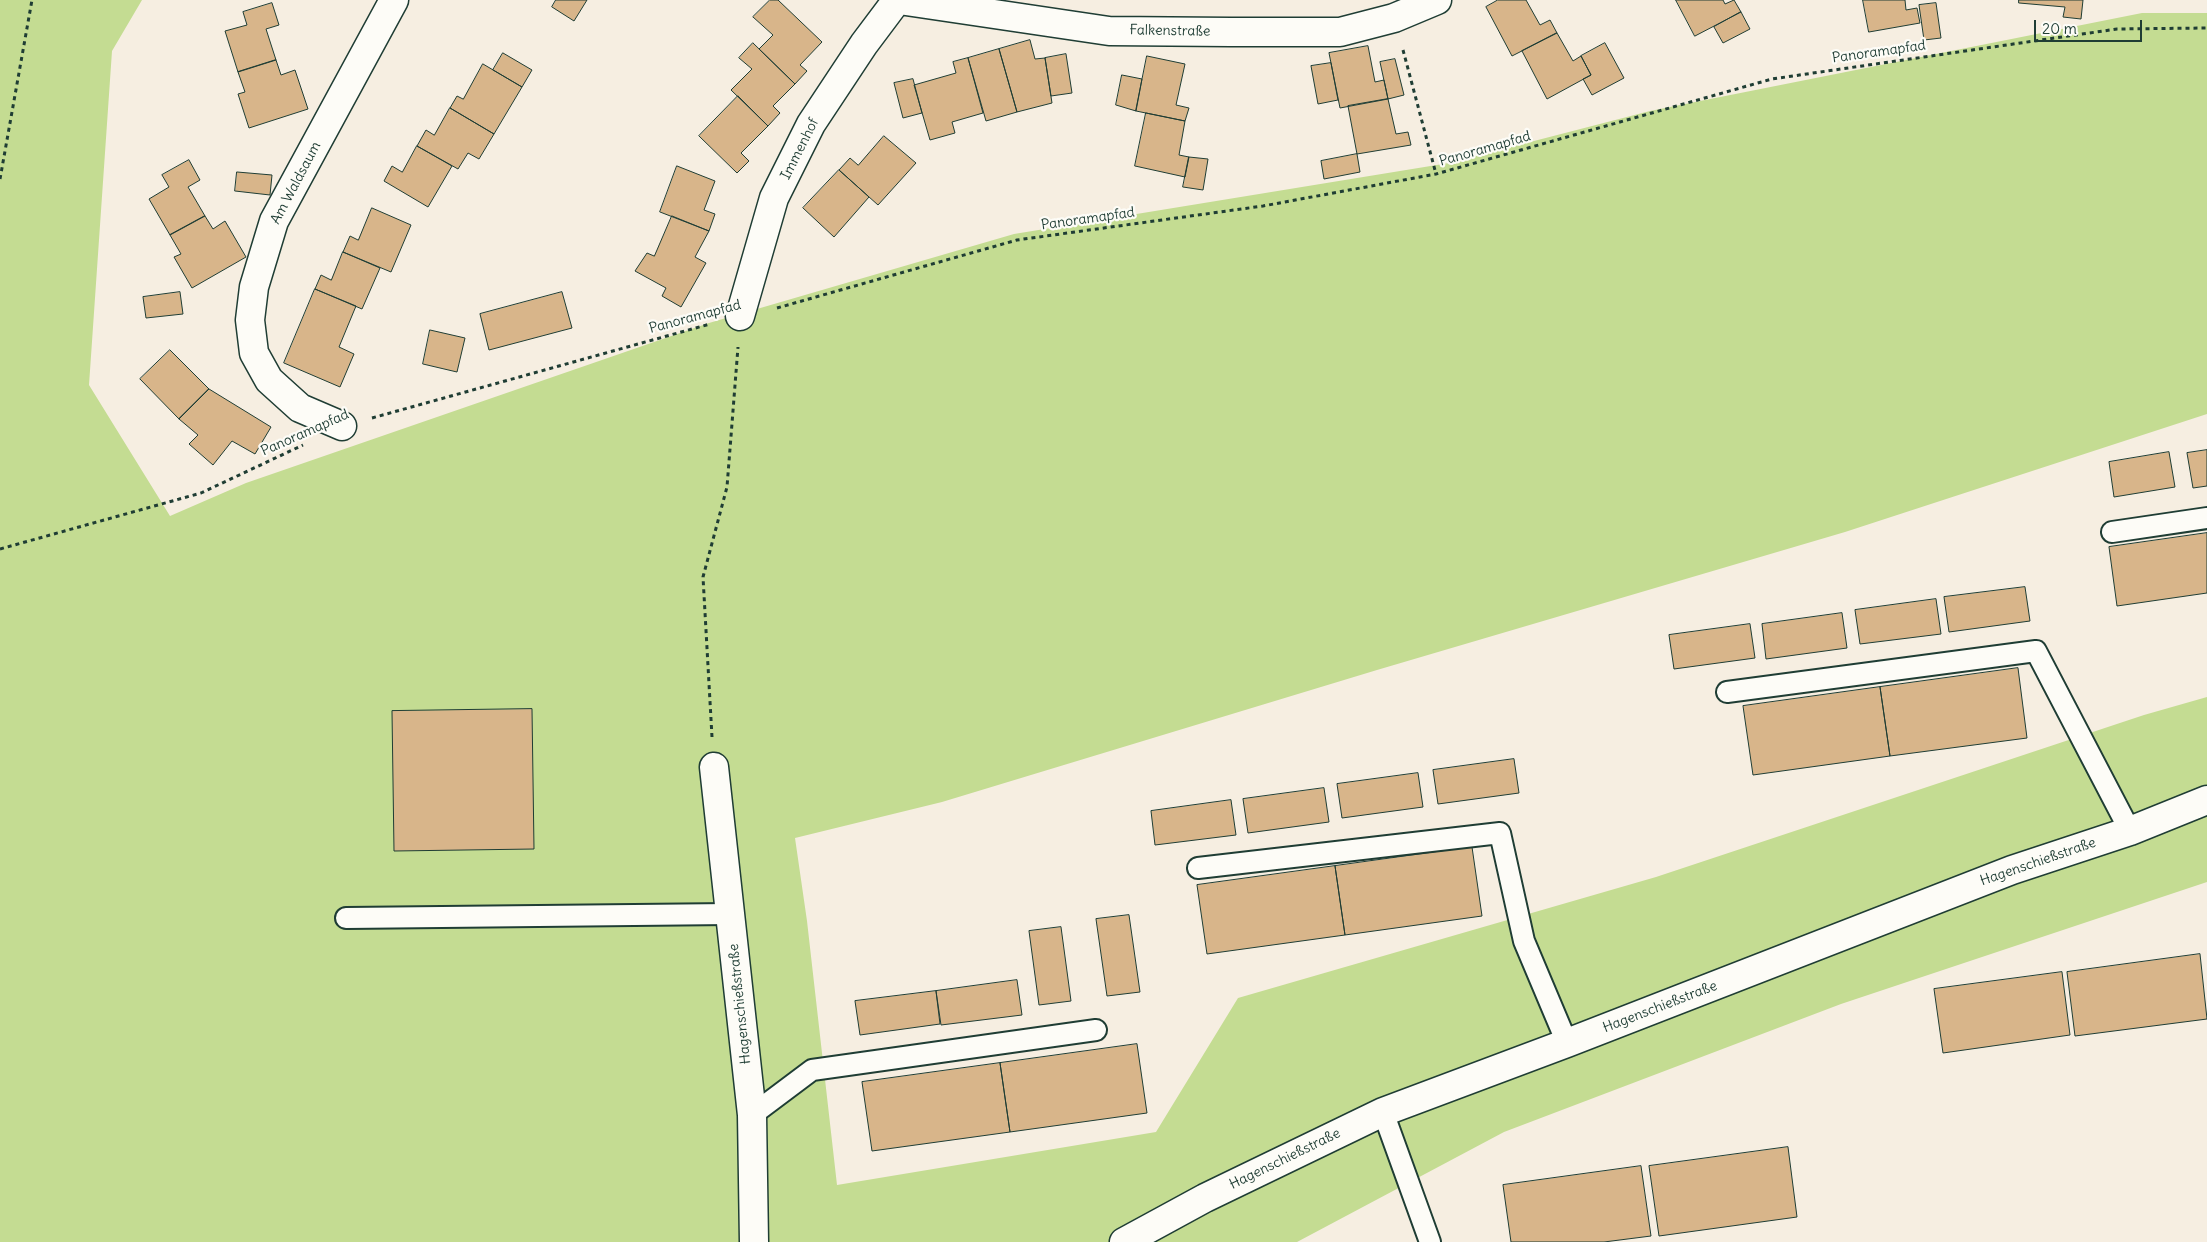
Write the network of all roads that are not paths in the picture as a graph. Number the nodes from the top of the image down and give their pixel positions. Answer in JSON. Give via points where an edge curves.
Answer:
{"nodes":[{"id":1,"x":394,"y":0,"type":"edge"},
{"id":2,"x":898,"y":0,"type":"edge"},
{"id":3,"x":1437,"y":0,"type":"edge"},
{"id":4,"x":740,"y":316,"type":"road end"},
{"id":5,"x":342,"y":426,"type":"road end"},
{"id":6,"x":2207,"y":518,"type":"edge"},
{"id":7,"x":2112,"y":532,"type":"dead end"},
{"id":8,"x":1727,"y":692,"type":"dead end"},
{"id":9,"x":714,"y":767,"type":"road end"},
{"id":10,"x":2207,"y":800,"type":"edge"},
{"id":11,"x":2130,"y":831,"type":"junction"},
{"id":12,"x":1198,"y":868,"type":"dead end"},
{"id":13,"x":730,"y":914,"type":"junction"},
{"id":14,"x":346,"y":918,"type":"dead end"},
{"id":15,"x":1096,"y":1030,"type":"dead end"},
{"id":16,"x":1567,"y":1043,"type":"junction"},
{"id":17,"x":1383,"y":1112,"type":"junction"},
{"id":18,"x":752,"y":1115,"type":"junction"},
{"id":19,"x":754,"y":1242,"type":"edge"},
{"id":20,"x":1124,"y":1242,"type":"edge"},
{"id":21,"x":1430,"y":1242,"type":"edge"}],
"edges":[{"from":1,"to":5,"type":"street","name":"Am Waldsaum","via":[[274,220],[254,288],[250,320],[254,352],[269,380],[300,408]]},
{"from":2,"to":3,"type":"street","name":"Falkenstraße","via":[[1109,31],[1340,32],[1394,18]]},
{"from":2,"to":4,"type":"street","name":"Immenhof","via":[[864,44],[807,132],[774,198]]},
{"from":6,"to":7,"type":"lane"},
{"from":8,"to":11,"type":"lane","via":[[2036,651]]},
{"from":9,"to":13,"type":"street","name":"Hagenschießstraße"},
{"from":10,"to":11,"type":"street","name":"Hagenschießstraße"},
{"from":11,"to":16,"type":"street","name":"Hagenschießstraße","via":[[2012,870]]},
{"from":12,"to":16,"type":"lane","via":[[1500,833],[1524,941]]},
{"from":13,"to":14,"type":"lane"},
{"from":13,"to":18,"type":"street","name":"Hagenschießstraße"},
{"from":15,"to":18,"type":"lane","via":[[812,1070]]},
{"from":16,"to":17,"type":"street","name":"Hagenschießstraße"},
{"from":17,"to":20,"type":"street","name":"Hagenschießstraße","via":[[1205,1198]]},
{"from":17,"to":21,"type":"lane"},
{"from":18,"to":19,"type":"street","name":"Hagenschießstraße"}]}
